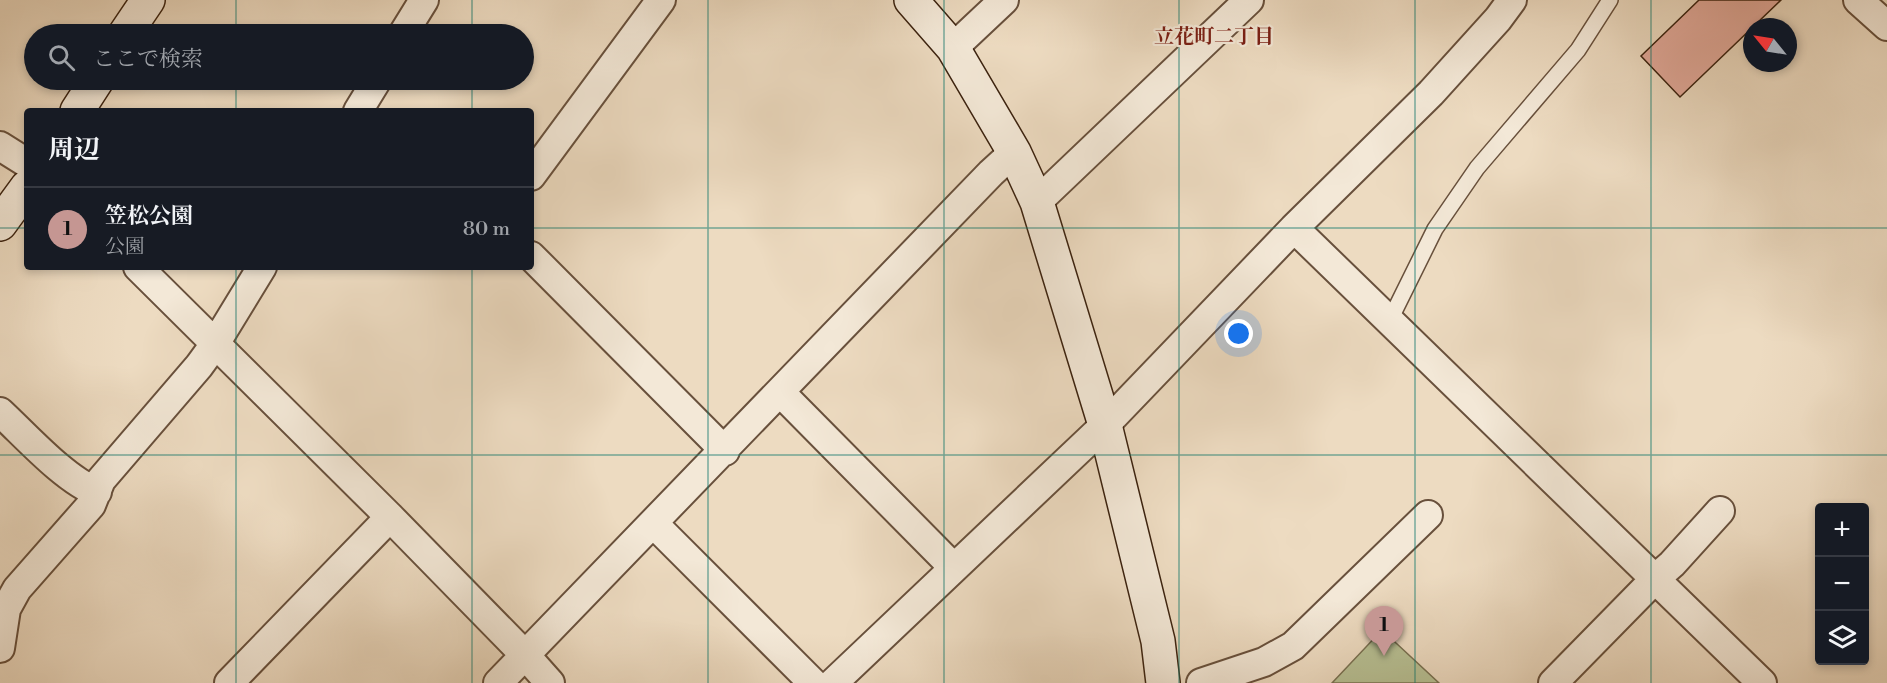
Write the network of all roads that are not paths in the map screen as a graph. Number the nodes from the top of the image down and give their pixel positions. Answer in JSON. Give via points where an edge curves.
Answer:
{"nodes":[{"id":1,"x":148,"y":0,"type":"edge"},
{"id":2,"x":424,"y":0,"type":"edge"},
{"id":3,"x":661,"y":0,"type":"edge"},
{"id":4,"x":911,"y":0,"type":"edge"},
{"id":5,"x":1004,"y":0,"type":"edge"},
{"id":6,"x":1249,"y":0,"type":"edge"},
{"id":7,"x":1512,"y":0,"type":"edge"},
{"id":8,"x":1610,"y":0,"type":"edge"},
{"id":9,"x":1858,"y":0,"type":"edge"},
{"id":10,"x":132,"y":24,"type":"edge"},
{"id":11,"x":410,"y":24,"type":"edge"},
{"id":12,"x":1887,"y":26,"type":"edge"},
{"id":13,"x":953,"y":48,"type":"junction"},
{"id":14,"x":91,"y":90,"type":"edge"},
{"id":15,"x":79,"y":108,"type":"edge"},
{"id":16,"x":0,"y":146,"type":"edge"},
{"id":17,"x":1014,"y":152,"type":"junction"},
{"id":18,"x":24,"y":161,"type":"edge"},
{"id":19,"x":534,"y":172,"type":"edge"},
{"id":20,"x":24,"y":191,"type":"edge"},
{"id":21,"x":1037,"y":202,"type":"junction"},
{"id":22,"x":0,"y":224,"type":"edge"},
{"id":23,"x":1294,"y":228,"type":"junction"},
{"id":24,"x":534,"y":259,"type":"edge"},
{"id":25,"x":141,"y":270,"type":"edge"},
{"id":26,"x":260,"y":270,"type":"edge"},
{"id":27,"x":1390,"y":320,"type":"junction"},
{"id":28,"x":215,"y":344,"type":"junction"},
{"id":29,"x":780,"y":392,"type":"junction"},
{"id":30,"x":0,"y":412,"type":"edge"},
{"id":31,"x":1105,"y":425,"type":"junction"},
{"id":32,"x":725,"y":451,"type":"junction"},
{"id":33,"x":97,"y":492,"type":"junction"},
{"id":34,"x":1720,"y":511,"type":"dead end"},
{"id":35,"x":1428,"y":515,"type":"dead end"},
{"id":36,"x":390,"y":517,"type":"junction"},
{"id":37,"x":654,"y":524,"type":"junction"},
{"id":38,"x":954,"y":568,"type":"junction"},
{"id":39,"x":1656,"y":578,"type":"junction"},
{"id":40,"x":0,"y":648,"type":"edge"},
{"id":41,"x":526,"y":656,"type":"junction"},
{"id":42,"x":229,"y":683,"type":"edge"},
{"id":43,"x":498,"y":683,"type":"edge"},
{"id":44,"x":550,"y":683,"type":"edge"},
{"id":45,"x":813,"y":683,"type":"edge"},
{"id":46,"x":833,"y":683,"type":"edge"},
{"id":47,"x":1162,"y":683,"type":"edge"},
{"id":48,"x":1201,"y":683,"type":"edge"},
{"id":49,"x":1553,"y":683,"type":"edge"},
{"id":50,"x":1762,"y":683,"type":"edge"}],
"edges":[{"from":1,"to":10,"type":"street"},
{"from":2,"to":11,"type":"street"},
{"from":3,"to":19,"type":"street"},
{"from":4,"to":13,"type":"street"},
{"from":5,"to":13,"type":"street"},
{"from":6,"to":21,"type":"street"},
{"from":7,"to":23,"type":"street","via":[[1431,93]]},
{"from":8,"to":27,"type":"lane","via":[[1578,50],[1471,177],[1436,230]]},
{"from":9,"to":12,"type":"street"},
{"from":13,"to":17,"type":"street"},
{"from":14,"to":15,"type":"street"},
{"from":16,"to":18,"type":"street"},
{"from":17,"to":21,"type":"street"},
{"from":17,"to":29,"type":"street"},
{"from":20,"to":22,"type":"street"},
{"from":21,"to":31,"type":"street"},
{"from":23,"to":27,"type":"street"},
{"from":23,"to":31,"type":"street"},
{"from":24,"to":32,"type":"street"},
{"from":25,"to":28,"type":"street"},
{"from":26,"to":28,"type":"street"},
{"from":27,"to":39,"type":"street"},
{"from":28,"to":33,"type":"street","via":[[101,480]]},
{"from":28,"to":36,"type":"street"},
{"from":29,"to":32,"type":"street"},
{"from":29,"to":38,"type":"street"},
{"from":30,"to":33,"type":"street","via":[[58,466],[85,488]]},
{"from":31,"to":38,"type":"street"},
{"from":31,"to":47,"type":"street","via":[[1158,641]]},
{"from":32,"to":37,"type":"street"},
{"from":33,"to":40,"type":"street","via":[[91,505],[17,589],[6,609]]},
{"from":34,"to":39,"type":"street"},
{"from":35,"to":48,"type":"street","via":[[1293,646],[1264,662]]},
{"from":36,"to":41,"type":"street"},
{"from":36,"to":42,"type":"street"},
{"from":37,"to":41,"type":"street"},
{"from":37,"to":45,"type":"street"},
{"from":38,"to":46,"type":"street"},
{"from":39,"to":49,"type":"street"},
{"from":39,"to":50,"type":"street"},
{"from":41,"to":43,"type":"street"},
{"from":41,"to":44,"type":"street"}]}
